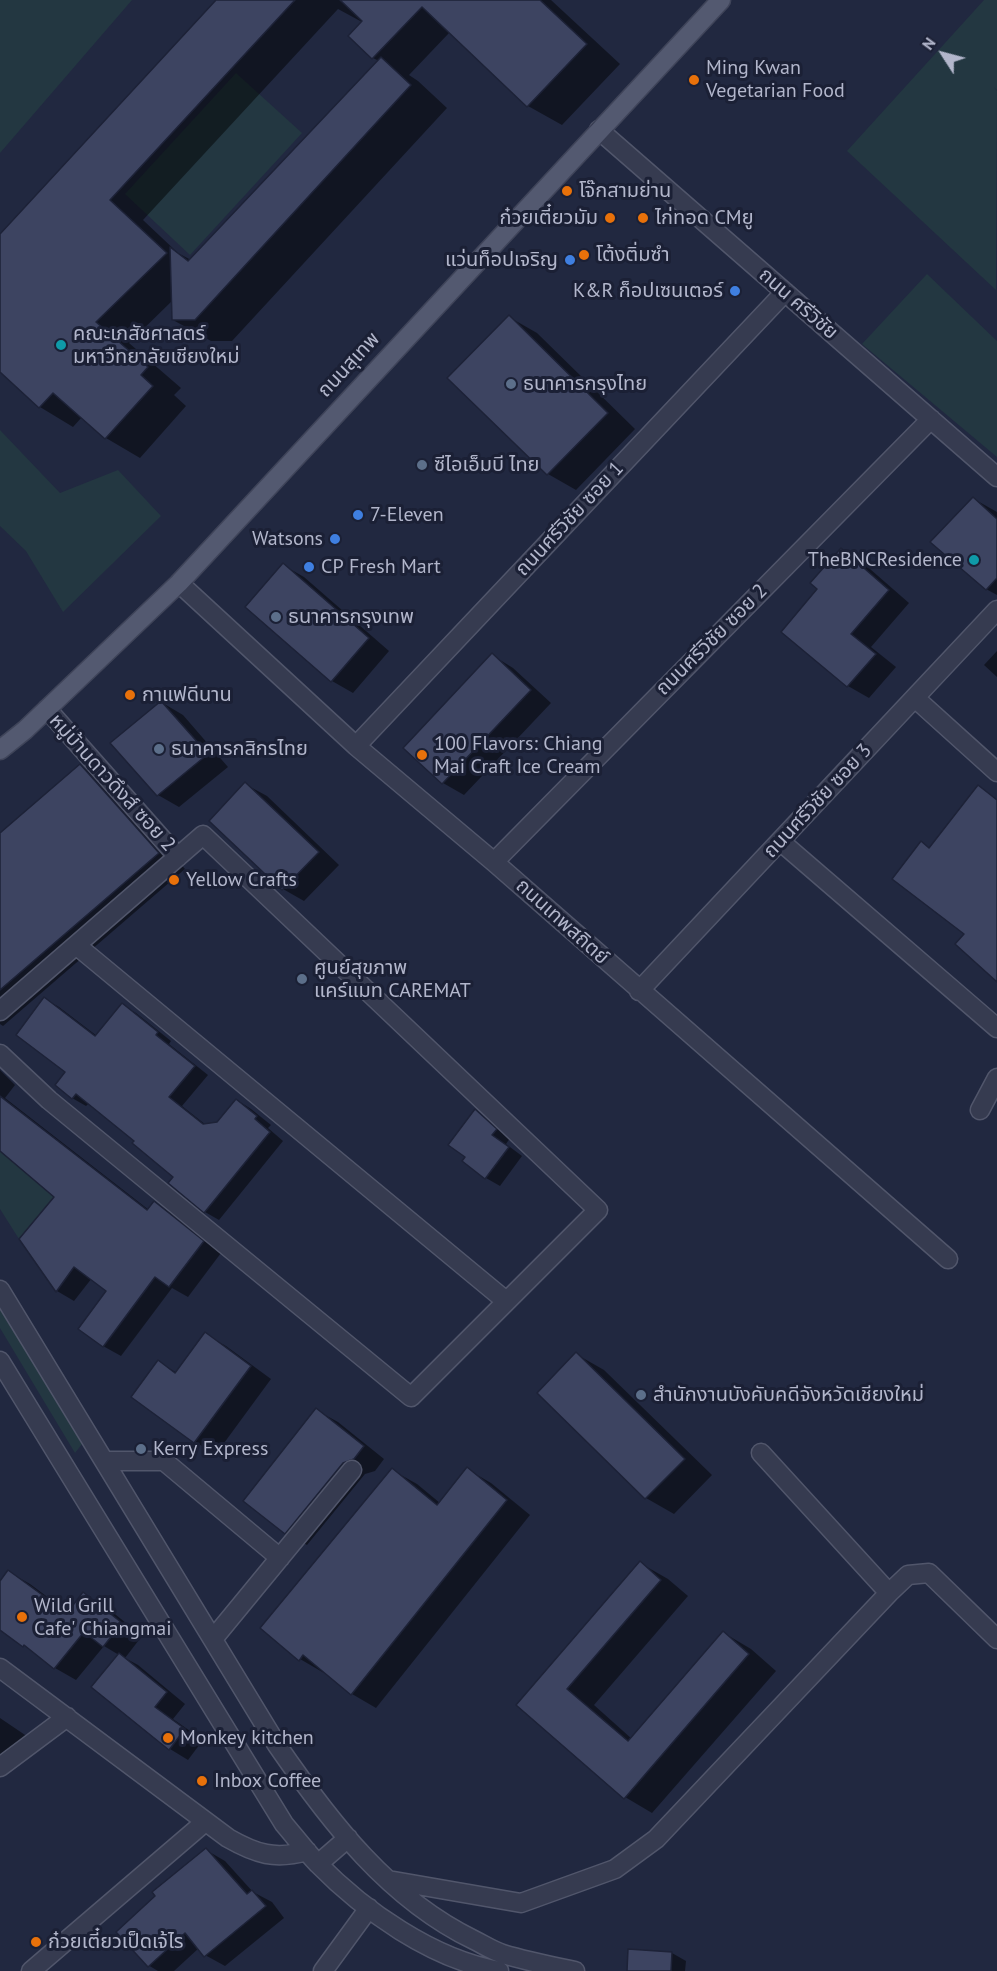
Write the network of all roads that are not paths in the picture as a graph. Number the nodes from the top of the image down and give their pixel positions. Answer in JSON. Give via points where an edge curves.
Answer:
{"nodes":[{"id":1,"x":721,"y":0,"type":"edge"},
{"id":2,"x":599,"y":130,"type":"junction"},
{"id":3,"x":784,"y":292,"type":"junction"},
{"id":4,"x":931,"y":419,"type":"junction"},
{"id":5,"x":997,"y":477,"type":"edge"},
{"id":6,"x":179,"y":583,"type":"junction"},
{"id":7,"x":997,"y":610,"type":"edge"},
{"id":8,"x":915,"y":698,"type":"junction"},
{"id":9,"x":46,"y":709,"type":"junction"},
{"id":10,"x":356,"y":746,"type":"junction"},
{"id":11,"x":0,"y":750,"type":"edge"},
{"id":12,"x":997,"y":772,"type":"edge"},
{"id":13,"x":780,"y":841,"type":"junction"},
{"id":14,"x":178,"y":857,"type":"junction"},
{"id":15,"x":494,"y":862,"type":"junction"},
{"id":16,"x":76,"y":945,"type":"junction"},
{"id":17,"x":639,"y":991,"type":"junction"},
{"id":18,"x":0,"y":1011,"type":"edge"},
{"id":19,"x":997,"y":1028,"type":"edge"},
{"id":20,"x":0,"y":1054,"type":"edge"},
{"id":21,"x":997,"y":1078,"type":"edge"},
{"id":22,"x":980,"y":1110,"type":"dead end"},
{"id":23,"x":948,"y":1259,"type":"dead end"},
{"id":24,"x":0,"y":1290,"type":"edge"},
{"id":25,"x":506,"y":1301,"type":"junction"},
{"id":26,"x":0,"y":1361,"type":"edge"},
{"id":27,"x":761,"y":1453,"type":"dead end"},
{"id":28,"x":105,"y":1461,"type":"junction"},
{"id":29,"x":352,"y":1470,"type":"dead end"},
{"id":30,"x":280,"y":1558,"type":"junction"},
{"id":31,"x":889,"y":1593,"type":"junction"},
{"id":32,"x":213,"y":1639,"type":"junction"},
{"id":33,"x":997,"y":1639,"type":"edge"},
{"id":34,"x":0,"y":1668,"type":"edge"},
{"id":35,"x":67,"y":1717,"type":"junction"},
{"id":36,"x":0,"y":1767,"type":"edge"},
{"id":37,"x":205,"y":1822,"type":"junction"},
{"id":38,"x":348,"y":1838,"type":"junction"},
{"id":39,"x":312,"y":1857,"type":"junction"},
{"id":40,"x":386,"y":1880,"type":"junction"},
{"id":41,"x":369,"y":1908,"type":"junction"},
{"id":42,"x":490,"y":1970,"type":"edge"},
{"id":43,"x":31,"y":1971,"type":"edge"},
{"id":44,"x":323,"y":1971,"type":"edge"},
{"id":45,"x":575,"y":1971,"type":"edge"}],
"edges":[{"from":1,"to":2,"type":"main road","name":"ถนนสุเทพ"},
{"from":2,"to":3,"type":"street","name":"ถนน ศรีวิชัย"},
{"from":2,"to":6,"type":"main road","name":"ถนนสุเทพ"},
{"from":3,"to":4,"type":"street","name":"ถนน ศรีวิชัย"},
{"from":3,"to":10,"type":"street","name":"ถนนศรีวิชัย ซอย 1"},
{"from":4,"to":5,"type":"street","name":"ถนน ศรีวิชัย"},
{"from":4,"to":15,"type":"street","name":"ถนนศรีวิชัย ซอย 2"},
{"from":6,"to":9,"type":"main road","name":"ถนนสุเทพ"},
{"from":6,"to":10,"type":"street","name":"ถนนเทพสถิตย์"},
{"from":7,"to":8,"type":"street","name":"ถนนศรีวิชัย ซอย 3"},
{"from":8,"to":12,"type":"street"},
{"from":8,"to":13,"type":"street","name":"ถนนศรีวิชัย ซอย 3"},
{"from":9,"to":11,"type":"main road","name":"ถนนสุเทพ"},
{"from":9,"to":14,"type":"street","name":"หมู่บ้านดาวดึงส์ ซอย 2"},
{"from":10,"to":15,"type":"street","name":"ถนนเทพสถิตย์"},
{"from":13,"to":17,"type":"street","name":"ถนนศรีวิชัย ซอย 3"},
{"from":13,"to":19,"type":"street"},
{"from":14,"to":16,"type":"street"},
{"from":14,"to":25,"type":"street","via":[[203,835],[598,1210]]},
{"from":15,"to":17,"type":"street","name":"ถนนเทพสถิตย์"},
{"from":16,"to":18,"type":"street"},
{"from":16,"to":25,"type":"street"},
{"from":17,"to":23,"type":"street","name":"ถนนเทพสถิตย์"},
{"from":20,"to":25,"type":"street","via":[[49,1100],[411,1397]]},
{"from":21,"to":22,"type":"street"},
{"from":24,"to":28,"type":"street"},
{"from":26,"to":39,"type":"street","via":[[262,1790]]},
{"from":27,"to":31,"type":"street"},
{"from":28,"to":30,"type":"street","via":[[164,1461]]},
{"from":28,"to":32,"type":"street"},
{"from":29,"to":30,"type":"street"},
{"from":30,"to":32,"type":"street"},
{"from":31,"to":33,"type":"street","via":[[908,1575],[929,1573]]},
{"from":31,"to":40,"type":"street","via":[[656,1839],[615,1869],[521,1903]]},
{"from":32,"to":38,"type":"street","via":[[310,1794]]},
{"from":34,"to":35,"type":"street"},
{"from":35,"to":36,"type":"street"},
{"from":35,"to":37,"type":"street"},
{"from":37,"to":39,"type":"street","via":[[262,1854]]},
{"from":37,"to":43,"type":"street"},
{"from":38,"to":39,"type":"street"},
{"from":38,"to":40,"type":"street"},
{"from":39,"to":41,"type":"street"},
{"from":40,"to":45,"type":"street","via":[[434,1919],[469,1938],[502,1953]]},
{"from":41,"to":42,"type":"street","via":[[436,1952]]},
{"from":41,"to":44,"type":"street"}]}
